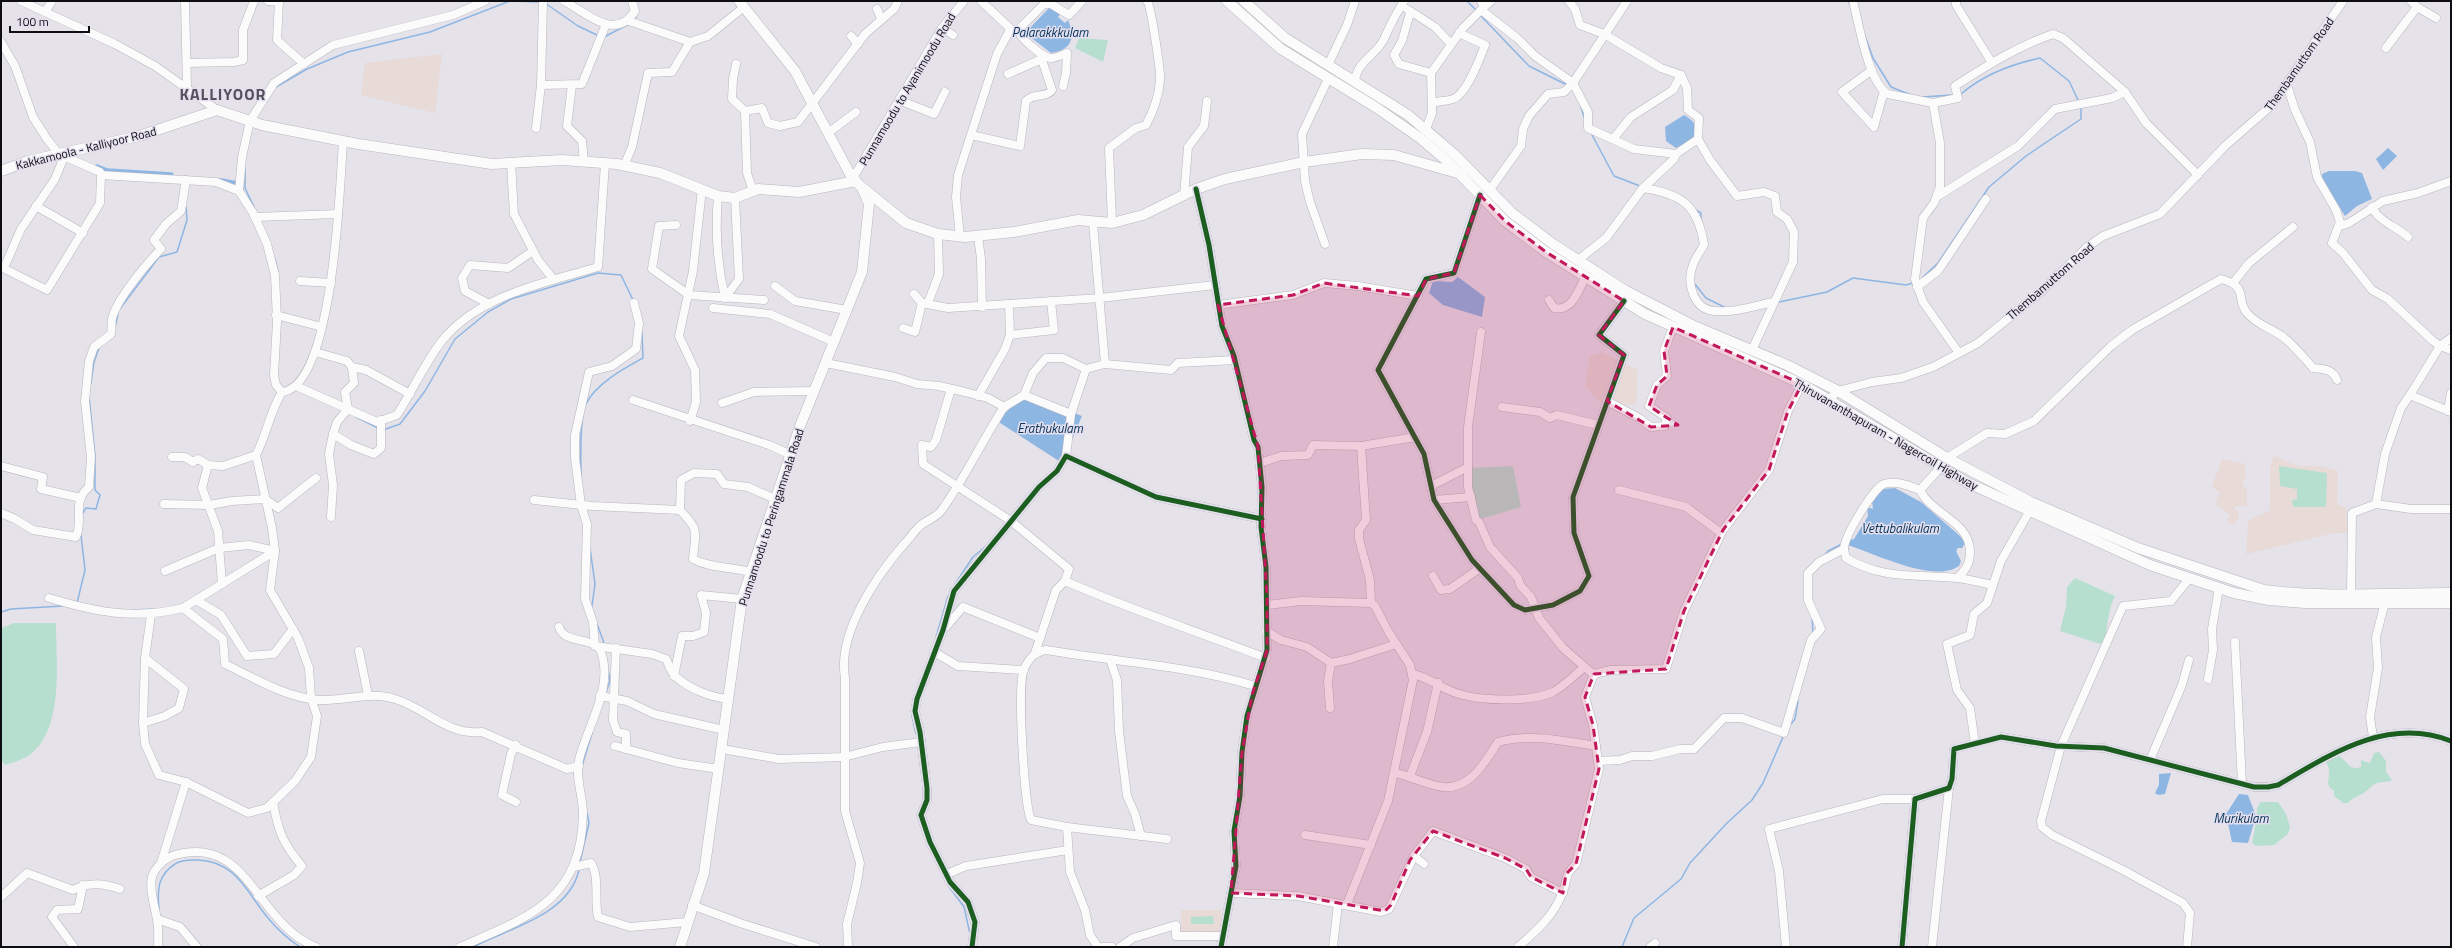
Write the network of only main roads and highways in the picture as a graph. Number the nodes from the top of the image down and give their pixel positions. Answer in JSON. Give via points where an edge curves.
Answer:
{"nodes":[{"id":1,"x":1227,"y":1,"type":"edge"},
{"id":2,"x":1244,"y":1,"type":"edge"},
{"id":3,"x":741,"y":4,"type":"edge"},
{"id":4,"x":1,"y":170,"type":"edge"},
{"id":5,"x":1464,"y":171,"type":"junction"},
{"id":6,"x":854,"y":180,"type":"junction"},
{"id":7,"x":863,"y":190,"type":"junction"},
{"id":8,"x":1485,"y":193,"type":"junction"},
{"id":9,"x":2451,"y":593,"type":"edge"},
{"id":10,"x":2451,"y":603,"type":"edge"},
{"id":11,"x":680,"y":947,"type":"edge"}],
"edges":[{"from":1,"to":5,"type":"main road","name":"Thiruvananthapuram - Nagercoil Highway","via":[[1271,42],[1401,124]]},
{"from":2,"to":5,"type":"main road","name":"Thiruvananthapuram - Nagercoil Highway","via":[[1285,38],[1408,115],[1426,129]]},
{"from":3,"to":6,"type":"main road","via":[[795,71]]},
{"from":4,"to":6,"type":"main road","name":"Kakkamoola - Kalliyoor Road","via":[[28,161],[62,156],[139,136],[217,110],[250,121],[343,141],[492,164],[562,160],[624,166],[660,173],[718,196],[735,198],[758,189],[799,192]]},
{"from":5,"to":7,"type":"main road","via":[[1394,155],[1362,154],[1304,162],[1225,179],[1196,188],[1143,215],[1112,223],[1078,220],[1014,232],[960,237],[938,234],[906,223]]},
{"from":5,"to":8,"type":"main road","name":"Thiruvananthapuram - Nagercoil Highway"},
{"from":6,"to":7,"type":"main road"},
{"from":7,"to":11,"type":"main road","name":"Punnamoodu to Peringammala Road","via":[[869,204],[862,272],[814,391],[742,599],[704,873]]},
{"from":8,"to":9,"type":"main road","name":"Thiruvananthapuram - Nagercoil Highway","via":[[1553,244],[1651,305],[1838,391],[1947,458],[2031,502],[2138,548],[2264,590],[2351,594]]},
{"from":8,"to":10,"type":"main road","name":"Thiruvananthapuram - Nagercoil Highway","via":[[1505,221],[1546,252],[1624,301],[1673,328],[1802,384],[1940,468],[2029,512],[2150,565],[2219,588],[2269,600]]}]}
